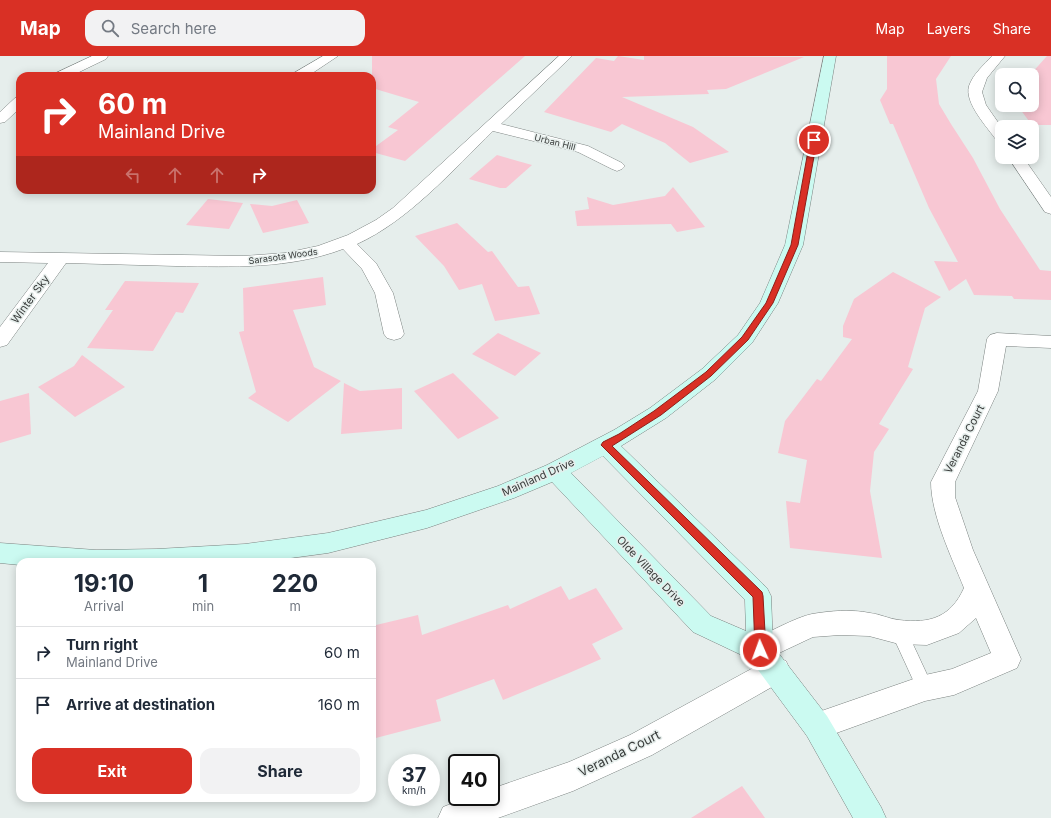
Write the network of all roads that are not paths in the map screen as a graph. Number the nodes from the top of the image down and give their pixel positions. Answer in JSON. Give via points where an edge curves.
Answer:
{"nodes":[{"id":1,"x":102,"y":56,"type":"edge"},
{"id":2,"x":332,"y":56,"type":"edge"},
{"id":3,"x":566,"y":56,"type":"edge"},
{"id":4,"x":830,"y":56,"type":"edge"},
{"id":5,"x":999,"y":56,"type":"edge"},
{"id":6,"x":70,"y":72,"type":"edge"},
{"id":7,"x":306,"y":72,"type":"edge"},
{"id":8,"x":16,"y":105,"type":"edge"},
{"id":9,"x":0,"y":119,"type":"edge"},
{"id":10,"x":490,"y":126,"type":"junction"},
{"id":11,"x":995,"y":128,"type":"edge"},
{"id":12,"x":1020,"y":164,"type":"edge"},
{"id":13,"x":618,"y":166,"type":"dead end"},
{"id":14,"x":1051,"y":209,"type":"edge"},
{"id":15,"x":346,"y":242,"type":"junction"},
{"id":16,"x":0,"y":257,"type":"edge"},
{"id":17,"x":61,"y":258,"type":"junction"},
{"id":18,"x":394,"y":334,"type":"dead end"},
{"id":19,"x":0,"y":341,"type":"edge"},
{"id":20,"x":1051,"y":342,"type":"edge"},
{"id":21,"x":606,"y":445,"type":"junction"},
{"id":22,"x":555,"y":471,"type":"junction"},
{"id":23,"x":0,"y":553,"type":"edge"},
{"id":24,"x":69,"y":558,"type":"edge"},
{"id":25,"x":175,"y":558,"type":"edge"},
{"id":26,"x":977,"y":589,"type":"junction"},
{"id":27,"x":899,"y":632,"type":"junction"},
{"id":28,"x":768,"y":660,"type":"junction"},
{"id":29,"x":925,"y":688,"type":"junction"},
{"id":30,"x":817,"y":726,"type":"junction"},
{"id":31,"x":454,"y":818,"type":"edge"},
{"id":32,"x":870,"y":818,"type":"edge"}],
"edges":[{"from":1,"to":6,"type":"street"},
{"from":2,"to":7,"type":"street"},
{"from":3,"to":10,"type":"street","name":"Sarasota Woods"},
{"from":4,"to":21,"type":"main road","name":"Mainland Drive","via":[[794,245],[769,303],[745,339],[708,374],[658,413]]},
{"from":5,"to":11,"type":"street","via":[[980,77],[974,94],[980,108]]},
{"from":8,"to":9,"type":"street"},
{"from":10,"to":13,"type":"street","name":"Urban Hill","via":[[583,149]]},
{"from":10,"to":15,"type":"street","name":"Sarasota Woods","via":[[399,211],[377,227]]},
{"from":12,"to":14,"type":"street"},
{"from":15,"to":17,"type":"street","name":"Sarasota Woods","via":[[323,250],[285,257],[235,262]]},
{"from":15,"to":18,"type":"street","via":[[370,267],[384,293]]},
{"from":16,"to":17,"type":"street","name":"Sarasota Woods"},
{"from":17,"to":19,"type":"street","name":"Winter Sky"},
{"from":20,"to":26,"type":"street","name":"Veranda Court","via":[[997,340],[988,391],[943,482],[943,497]]},
{"from":21,"to":22,"type":"main road","name":"Mainland Drive"},
{"from":21,"to":28,"type":"main road","via":[[758,596]]},
{"from":22,"to":25,"type":"main road","name":"Mainland Drive","via":[[506,492],[427,519],[328,543],[245,554]]},
{"from":22,"to":28,"type":"main road","name":"Olde Village Drive","via":[[702,624]]},
{"from":23,"to":24,"type":"main road","name":"Mainland Drive"},
{"from":26,"to":27,"type":"street","name":"Veranda Court","via":[[968,609],[950,625],[927,633]]},
{"from":26,"to":29,"type":"street","name":"Veranda Court","via":[[1007,659],[954,682]]},
{"from":27,"to":28,"type":"street","name":"Veranda Court","via":[[869,624],[810,626]]},
{"from":27,"to":29,"type":"lane"},
{"from":28,"to":30,"type":"main road","name":"Olde Village Drive"},
{"from":28,"to":31,"type":"street","name":"Veranda Court","via":[[641,745],[573,776]]},
{"from":29,"to":30,"type":"street","name":"Veranda Court"},
{"from":30,"to":32,"type":"main road","name":"Olde Village Drive"}]}
